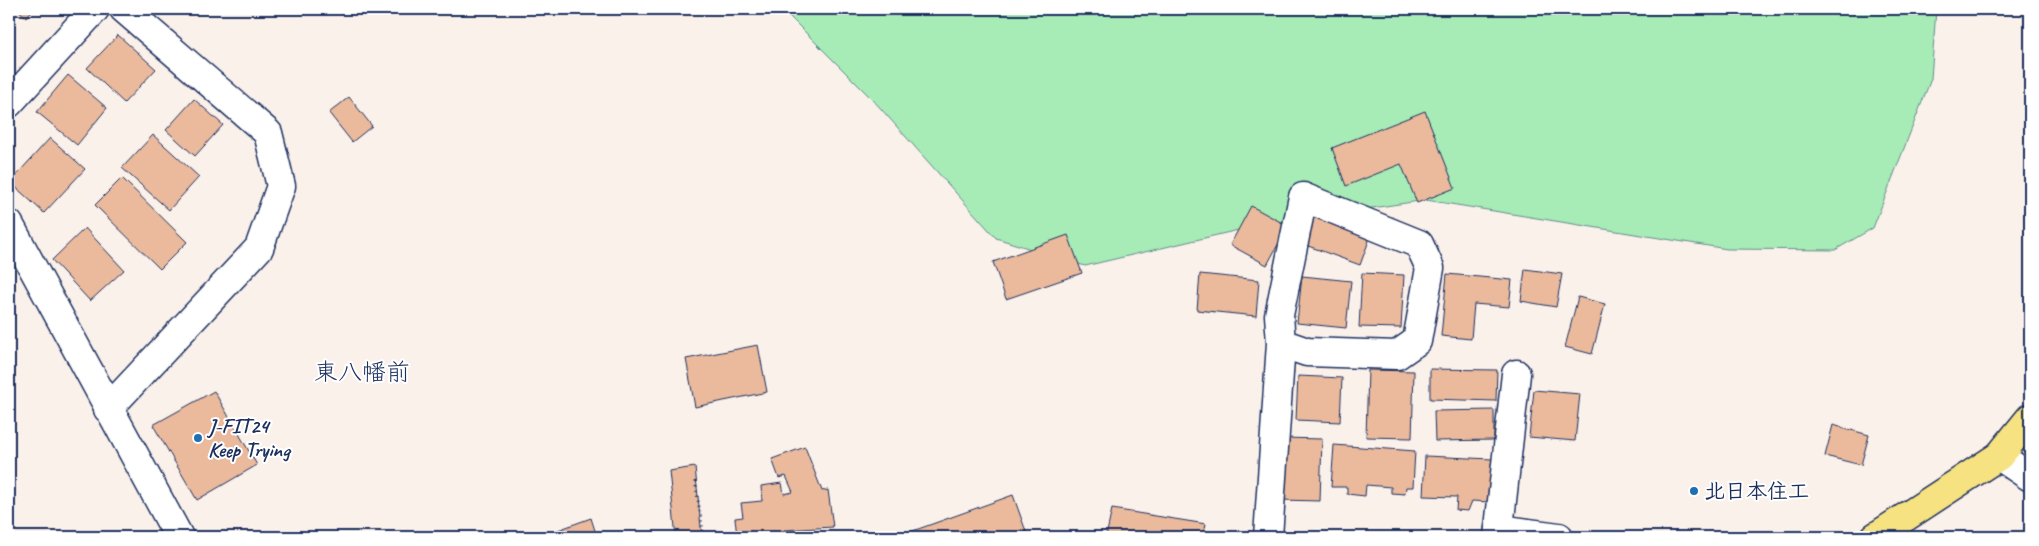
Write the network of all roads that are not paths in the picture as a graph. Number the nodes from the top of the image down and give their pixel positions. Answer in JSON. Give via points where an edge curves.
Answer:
{"nodes":[{"id":1,"x":95,"y":9,"type":"edge"},
{"id":2,"x":124,"y":9,"type":"edge"},
{"id":3,"x":9,"y":103,"type":"edge"},
{"id":4,"x":9,"y":224,"type":"edge"},
{"id":5,"x":1281,"y":343,"type":"junction"},
{"id":6,"x":1516,"y":374,"type":"dead end"},
{"id":7,"x":108,"y":409,"type":"junction"},
{"id":8,"x":2030,"y":418,"type":"edge"},
{"id":9,"x":1999,"y":456,"type":"junction"},
{"id":10,"x":2030,"y":477,"type":"edge"},
{"id":11,"x":1499,"y":533,"type":"edge"},
{"id":12,"x":179,"y":537,"type":"edge"},
{"id":13,"x":1268,"y":537,"type":"edge"},
{"id":14,"x":1558,"y":537,"type":"edge"},
{"id":15,"x":1875,"y":537,"type":"edge"}],
"edges":[{"from":1,"to":3,"type":"street"},
{"from":2,"to":7,"type":"street","via":[[268,133],[282,186],[259,248]]},
{"from":4,"to":7,"type":"street"},
{"from":5,"to":5,"type":"street","via":[[1279,315],[1303,197],[1419,244],[1430,268],[1417,341],[1396,355],[1307,352]]},
{"from":5,"to":13,"type":"street"},
{"from":6,"to":11,"type":"street"},
{"from":7,"to":12,"type":"street"},
{"from":8,"to":9,"type":"highway"},
{"from":9,"to":10,"type":"street"},
{"from":9,"to":15,"type":"highway"},
{"from":11,"to":14,"type":"street"}]}
